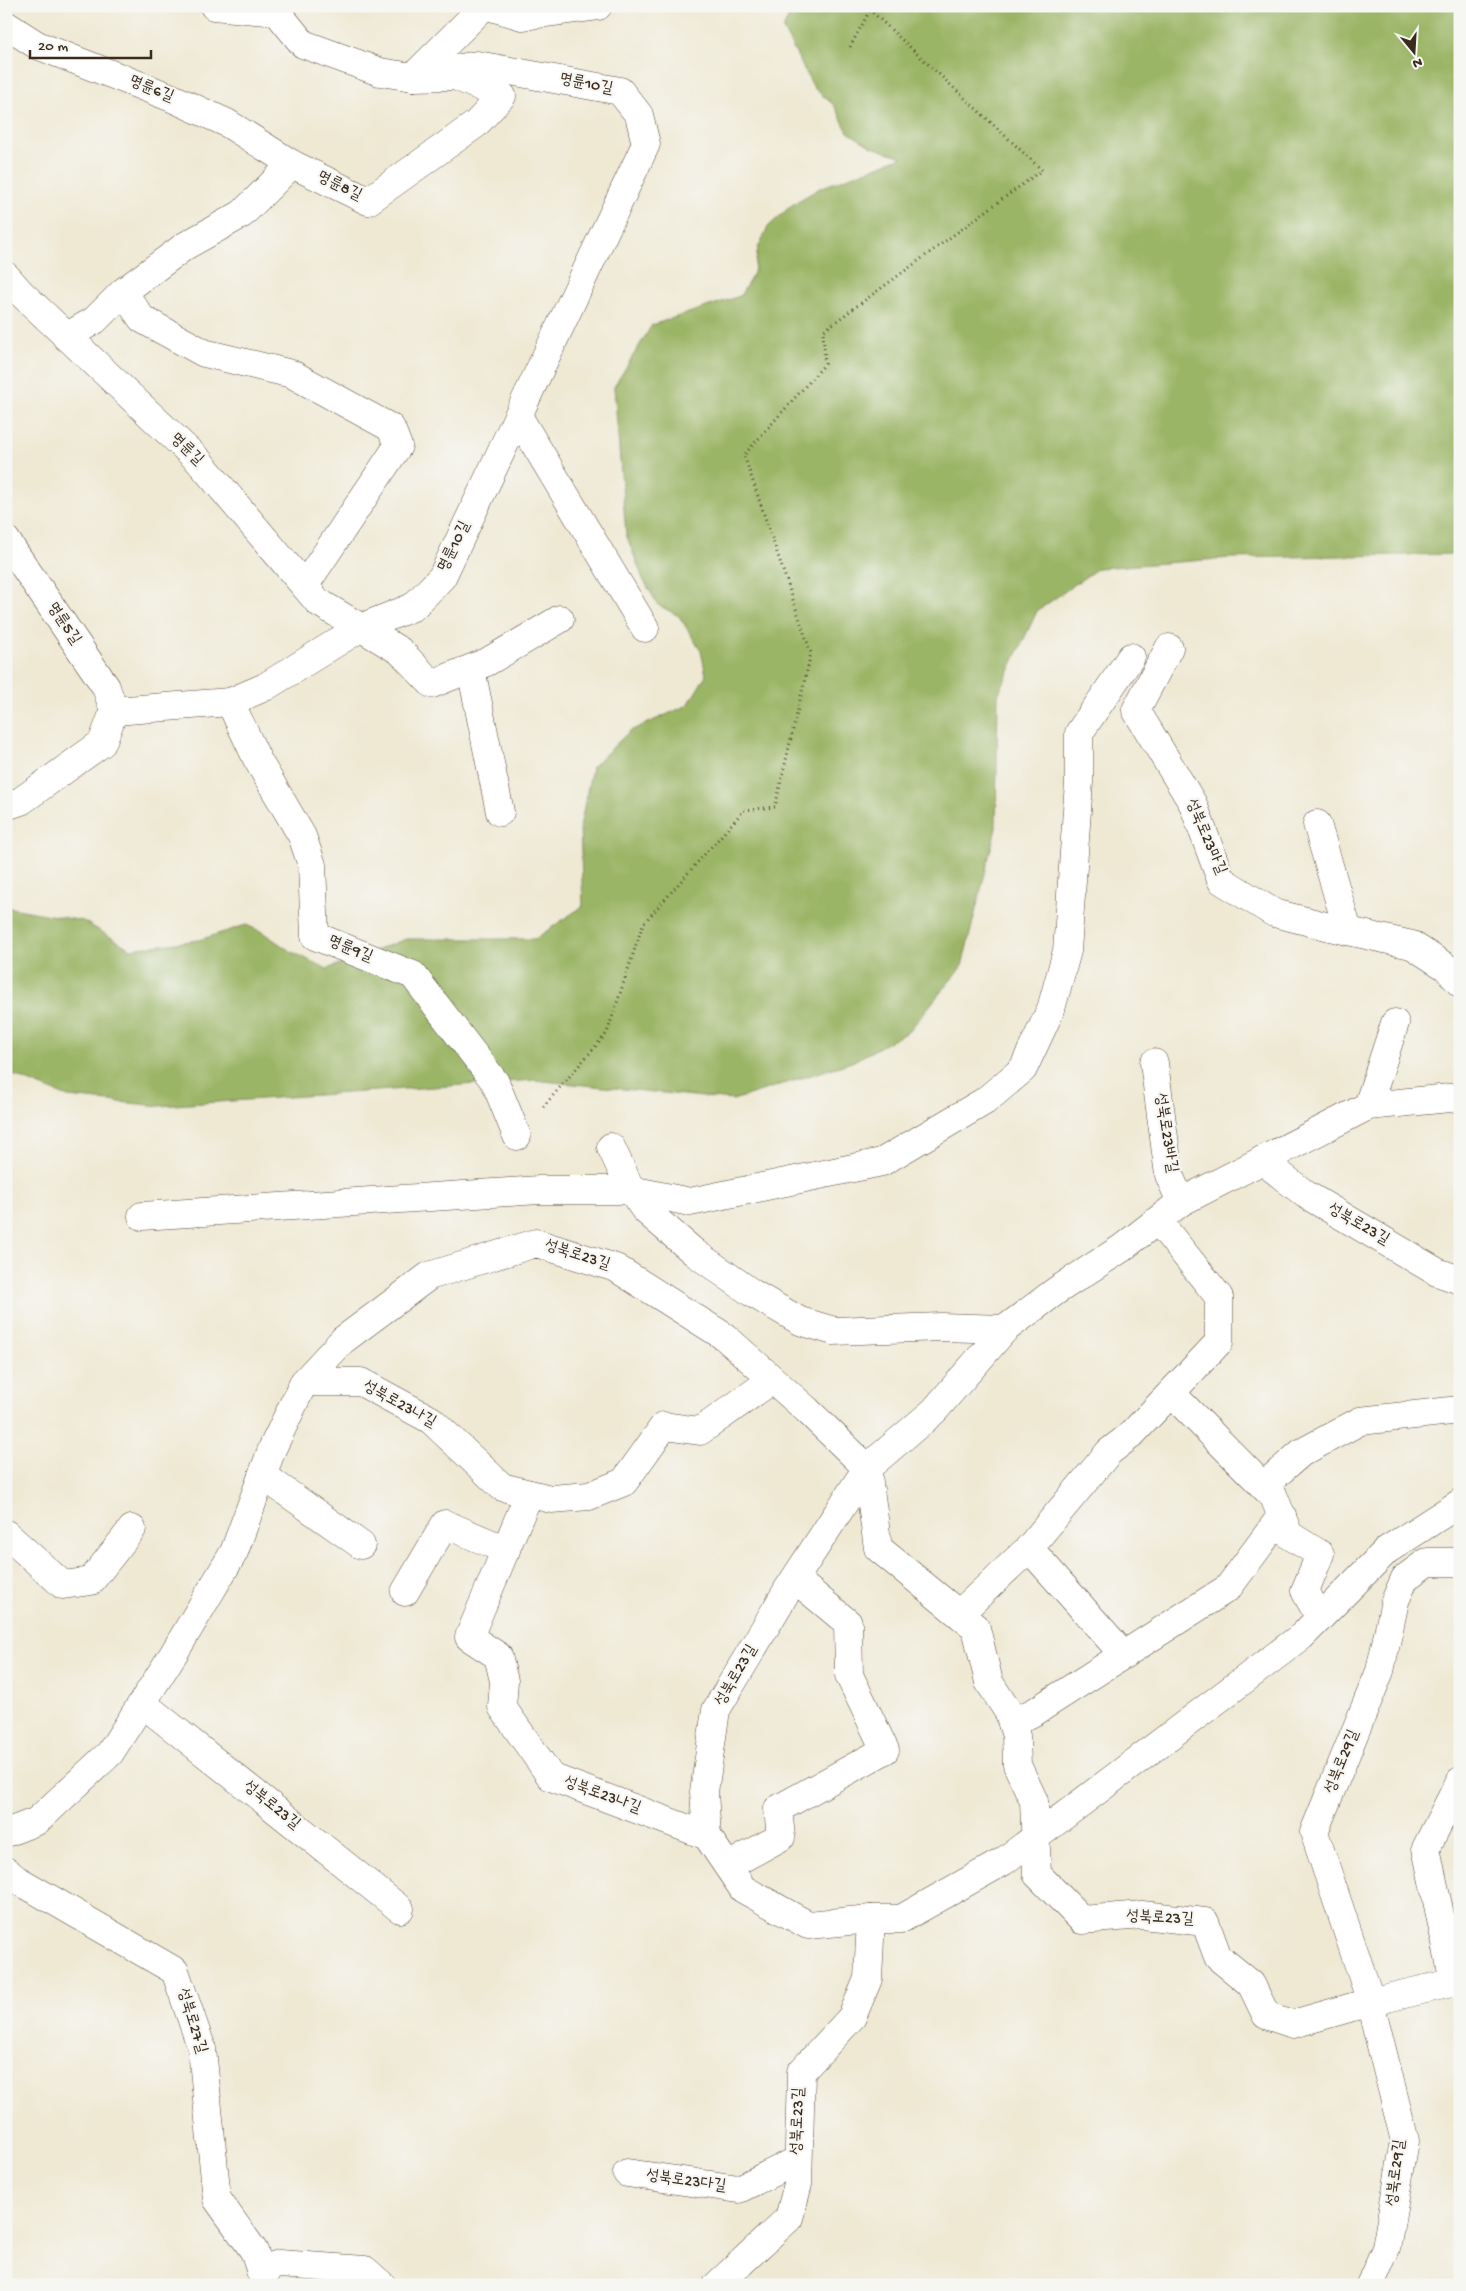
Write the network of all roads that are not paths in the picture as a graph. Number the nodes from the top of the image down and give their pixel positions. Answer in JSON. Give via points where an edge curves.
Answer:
{"nodes":[{"id":1,"x":214,"y":6,"type":"edge"},
{"id":2,"x":484,"y":6,"type":"edge"},
{"id":3,"x":488,"y":6,"type":"edge"},
{"id":4,"x":598,"y":6,"type":"edge"},
{"id":5,"x":6,"y":25,"type":"edge"},
{"id":6,"x":413,"y":77,"type":"junction"},
{"id":7,"x":292,"y":164,"type":"junction"},
{"id":8,"x":6,"y":276,"type":"edge"},
{"id":9,"x":123,"y":292,"type":"junction"},
{"id":10,"x":66,"y":337,"type":"junction"},
{"id":11,"x":518,"y":416,"type":"junction"},
{"id":12,"x":6,"y":540,"type":"edge"},
{"id":13,"x":305,"y":586,"type":"junction"},
{"id":14,"x":560,"y":619,"type":"dead end"},
{"id":15,"x":360,"y":628,"type":"junction"},
{"id":16,"x":645,"y":628,"type":"dead end"},
{"id":17,"x":1169,"y":648,"type":"dead end"},
{"id":18,"x":1131,"y":657,"type":"dead end"},
{"id":19,"x":471,"y":669,"type":"junction"},
{"id":20,"x":230,"y":702,"type":"junction"},
{"id":21,"x":114,"y":711,"type":"junction"},
{"id":22,"x":6,"y":806,"type":"edge"},
{"id":23,"x":500,"y":812,"type":"dead end"},
{"id":24,"x":1317,"y":824,"type":"dead end"},
{"id":25,"x":1348,"y":931,"type":"junction"},
{"id":26,"x":1460,"y":982,"type":"edge"},
{"id":27,"x":1395,"y":1023,"type":"dead end"},
{"id":28,"x":1154,"y":1063,"type":"dead end"},
{"id":29,"x":1460,"y":1098,"type":"edge"},
{"id":30,"x":1368,"y":1106,"type":"junction"},
{"id":31,"x":517,"y":1136,"type":"road end"},
{"id":32,"x":611,"y":1147,"type":"dead end"},
{"id":33,"x":1262,"y":1160,"type":"junction"},
{"id":34,"x":631,"y":1190,"type":"junction"},
{"id":35,"x":1181,"y":1202,"type":"junction"},
{"id":36,"x":142,"y":1216,"type":"dead end"},
{"id":37,"x":1158,"y":1221,"type":"junction"},
{"id":38,"x":1460,"y":1280,"type":"edge"},
{"id":39,"x":1006,"y":1328,"type":"junction"},
{"id":40,"x":772,"y":1380,"type":"junction"},
{"id":41,"x":304,"y":1382,"type":"junction"},
{"id":42,"x":1172,"y":1393,"type":"junction"},
{"id":43,"x":1460,"y":1410,"type":"edge"},
{"id":44,"x":866,"y":1468,"type":"junction"},
{"id":45,"x":262,"y":1475,"type":"junction"},
{"id":46,"x":1263,"y":1486,"type":"junction"},
{"id":47,"x":529,"y":1494,"type":"junction"},
{"id":48,"x":1460,"y":1503,"type":"edge"},
{"id":49,"x":1282,"y":1515,"type":"junction"},
{"id":50,"x":132,"y":1529,"type":"dead end"},
{"id":51,"x":6,"y":1534,"type":"edge"},
{"id":52,"x":360,"y":1545,"type":"dead end"},
{"id":53,"x":1029,"y":1548,"type":"junction"},
{"id":54,"x":506,"y":1550,"type":"junction"},
{"id":55,"x":1460,"y":1562,"type":"edge"},
{"id":56,"x":795,"y":1578,"type":"junction"},
{"id":57,"x":405,"y":1592,"type":"dead end"},
{"id":58,"x":959,"y":1614,"type":"junction"},
{"id":59,"x":1320,"y":1618,"type":"junction"},
{"id":60,"x":1124,"y":1655,"type":"junction"},
{"id":61,"x":142,"y":1703,"type":"junction"},
{"id":62,"x":1012,"y":1723,"type":"junction"},
{"id":63,"x":1460,"y":1781,"type":"edge"},
{"id":64,"x":6,"y":1833,"type":"edge"},
{"id":65,"x":707,"y":1836,"type":"junction"},
{"id":66,"x":1035,"y":1838,"type":"junction"},
{"id":67,"x":728,"y":1866,"type":"junction"},
{"id":68,"x":6,"y":1871,"type":"edge"},
{"id":69,"x":400,"y":1909,"type":"dead end"},
{"id":70,"x":871,"y":1919,"type":"junction"},
{"id":71,"x":1457,"y":1982,"type":"edge"},
{"id":72,"x":1370,"y":2002,"type":"junction"},
{"id":73,"x":798,"y":2160,"type":"junction"},
{"id":74,"x":627,"y":2173,"type":"dead end"},
{"id":75,"x":263,"y":2277,"type":"edge"},
{"id":76,"x":382,"y":2285,"type":"edge"},
{"id":77,"x":717,"y":2285,"type":"edge"},
{"id":78,"x":1370,"y":2285,"type":"edge"}],
"edges":[{"from":1,"to":6,"type":"street","via":[[277,12],[303,44],[380,72]]},
{"from":2,"to":6,"type":"street"},
{"from":3,"to":4,"type":"street","via":[[522,16]]},
{"from":5,"to":7,"type":"street","name":"명륜6길","via":[[37,45],[227,123]]},
{"from":6,"to":7,"type":"street","name":"명륜8길","via":[[455,76],[502,96],[476,124],[368,201]]},
{"from":6,"to":11,"type":"street","name":"명륜10길","via":[[477,65],[620,91],[639,115],[646,144]]},
{"from":7,"to":9,"type":"street","via":[[242,214],[185,246]]},
{"from":8,"to":10,"type":"street","name":"명륜길","via":[[20,294]]},
{"from":9,"to":10,"type":"street","via":[[95,320]]},
{"from":9,"to":13,"type":"street","via":[[142,319],[204,353],[292,374],[391,428],[398,446]]},
{"from":10,"to":13,"type":"street","name":"명륜길","via":[[198,460]]},
{"from":11,"to":15,"type":"street","name":"명륜10길","via":[[442,577],[413,607]]},
{"from":11,"to":16,"type":"street"},
{"from":12,"to":21,"type":"street","name":"명륜5길","via":[[106,687]]},
{"from":13,"to":15,"type":"street","name":"명륜길","via":[[318,602]]},
{"from":14,"to":19,"type":"street"},
{"from":15,"to":19,"type":"street","via":[[400,651],[432,684]]},
{"from":15,"to":20,"type":"street","via":[[265,687]]},
{"from":17,"to":25,"type":"street","name":"성북로23마길","via":[[1136,710],[1193,804],[1222,880],[1274,913]]},
{"from":18,"to":34,"type":"street","via":[[1079,733],[1079,782],[1066,951],[1051,1010],[1023,1069],[985,1101],[882,1162],[690,1202]]},
{"from":19,"to":23,"type":"street"},
{"from":20,"to":21,"type":"street"},
{"from":20,"to":31,"type":"street","name":"명륜9길","via":[[257,758],[302,836],[312,866],[315,936],[413,975],[495,1082]]},
{"from":21,"to":22,"type":"street","via":[[102,743],[21,801]]},
{"from":24,"to":25,"type":"street"},
{"from":25,"to":26,"type":"street","name":"성북로23마길","via":[[1412,944],[1446,967]]},
{"from":27,"to":30,"type":"street"},
{"from":28,"to":35,"type":"street","name":"성북로23바길","via":[[1169,1175]]},
{"from":29,"to":30,"type":"street","name":"성북로23길"},
{"from":30,"to":33,"type":"street","name":"성북로23길"},
{"from":32,"to":34,"type":"street"},
{"from":33,"to":35,"type":"street","name":"성북로23길"},
{"from":33,"to":38,"type":"street","name":"성북로23길","via":[[1305,1194],[1437,1272]]},
{"from":34,"to":36,"type":"street","via":[[539,1190]]},
{"from":34,"to":39,"type":"street","via":[[645,1210],[695,1254],[800,1321],[834,1331]]},
{"from":35,"to":37,"type":"street","name":"성북로23길"},
{"from":37,"to":39,"type":"street","name":"성북로23길"},
{"from":37,"to":42,"type":"street","via":[[1219,1297],[1219,1342]]},
{"from":39,"to":44,"type":"street","name":"성북로23길","via":[[934,1411]]},
{"from":40,"to":41,"type":"street","name":"성북로23길","via":[[725,1337],[616,1268],[536,1243],[429,1276],[343,1340]]},
{"from":40,"to":44,"type":"street","name":"성북로23길"},
{"from":40,"to":47,"type":"street","name":"성북로23나길","via":[[700,1431],[664,1426],[624,1482],[589,1496],[550,1499]]},
{"from":41,"to":45,"type":"street","name":"성북로23길"},
{"from":41,"to":47,"type":"street","name":"성북로23나길","via":[[361,1382],[431,1420],[502,1487]]},
{"from":42,"to":46,"type":"street"},
{"from":42,"to":53,"type":"street","via":[[1132,1435],[1109,1452]]},
{"from":43,"to":46,"type":"street","via":[[1360,1421],[1301,1453]]},
{"from":44,"to":56,"type":"street","name":"성북로23길"},
{"from":44,"to":58,"type":"street","name":"성북로23길","via":[[878,1548]]},
{"from":45,"to":52,"type":"street"},
{"from":45,"to":61,"type":"street","name":"성북로23길","via":[[234,1552]]},
{"from":46,"to":49,"type":"street","via":[[1274,1497]]},
{"from":47,"to":54,"type":"street","name":"성북로23나길"},
{"from":48,"to":59,"type":"street","via":[[1387,1550]]},
{"from":49,"to":59,"type":"street","via":[[1290,1535],[1320,1554],[1306,1592]]},
{"from":49,"to":60,"type":"street","via":[[1228,1588]]},
{"from":50,"to":51,"type":"street","via":[[91,1581],[63,1585]]},
{"from":53,"to":58,"type":"street"},
{"from":53,"to":60,"type":"street"},
{"from":54,"to":57,"type":"street","via":[[445,1524]]},
{"from":54,"to":65,"type":"street","name":"성북로23나길","via":[[469,1637],[498,1656],[504,1681],[502,1707],[551,1778]]},
{"from":55,"to":72,"type":"street","name":"성북로29길","via":[[1427,1562],[1405,1578],[1395,1601],[1380,1671],[1314,1832]]},
{"from":56,"to":65,"type":"street","name":"성북로23길","via":[[716,1710],[704,1792]]},
{"from":56,"to":67,"type":"street","via":[[848,1623],[849,1675],[885,1750],[778,1809],[781,1837]]},
{"from":58,"to":62,"type":"street","name":"성북로23길","via":[[976,1628],[989,1682],[1009,1712]]},
{"from":59,"to":66,"type":"street","via":[[1302,1636]]},
{"from":60,"to":62,"type":"street"},
{"from":61,"to":64,"type":"street","name":"성북로23길","via":[[110,1753],[37,1821]]},
{"from":61,"to":69,"type":"street","name":"성북로23길"},
{"from":62,"to":66,"type":"street","name":"성북로23길","via":[[1017,1766],[1034,1801]]},
{"from":63,"to":71,"type":"street","via":[[1426,1848]]},
{"from":65,"to":67,"type":"street"},
{"from":66,"to":70,"type":"street","via":[[1004,1861],[901,1919]]},
{"from":66,"to":72,"type":"street","name":"성북로23길","via":[[1037,1874],[1082,1920],[1142,1915],[1206,1922],[1218,1957],[1251,1984],[1266,2014],[1293,2024]]},
{"from":67,"to":70,"type":"street","via":[[743,1889],[808,1925]]},
{"from":68,"to":75,"type":"street","name":"성북로27길","via":[[175,1971],[202,2049],[217,2199],[254,2251]]},
{"from":70,"to":73,"type":"street","name":"성북로23길","via":[[868,1979],[852,2017],[801,2072]]},
{"from":71,"to":72,"type":"street"},
{"from":72,"to":78,"type":"street","name":"성북로29길","via":[[1405,2141],[1386,2248]]},
{"from":73,"to":74,"type":"street","name":"성북로23다길","via":[[739,2189]]},
{"from":73,"to":77,"type":"street","name":"성북로23길","via":[[798,2184],[789,2218]]},
{"from":75,"to":76,"type":"street","via":[[279,2264],[365,2270]]}]}
